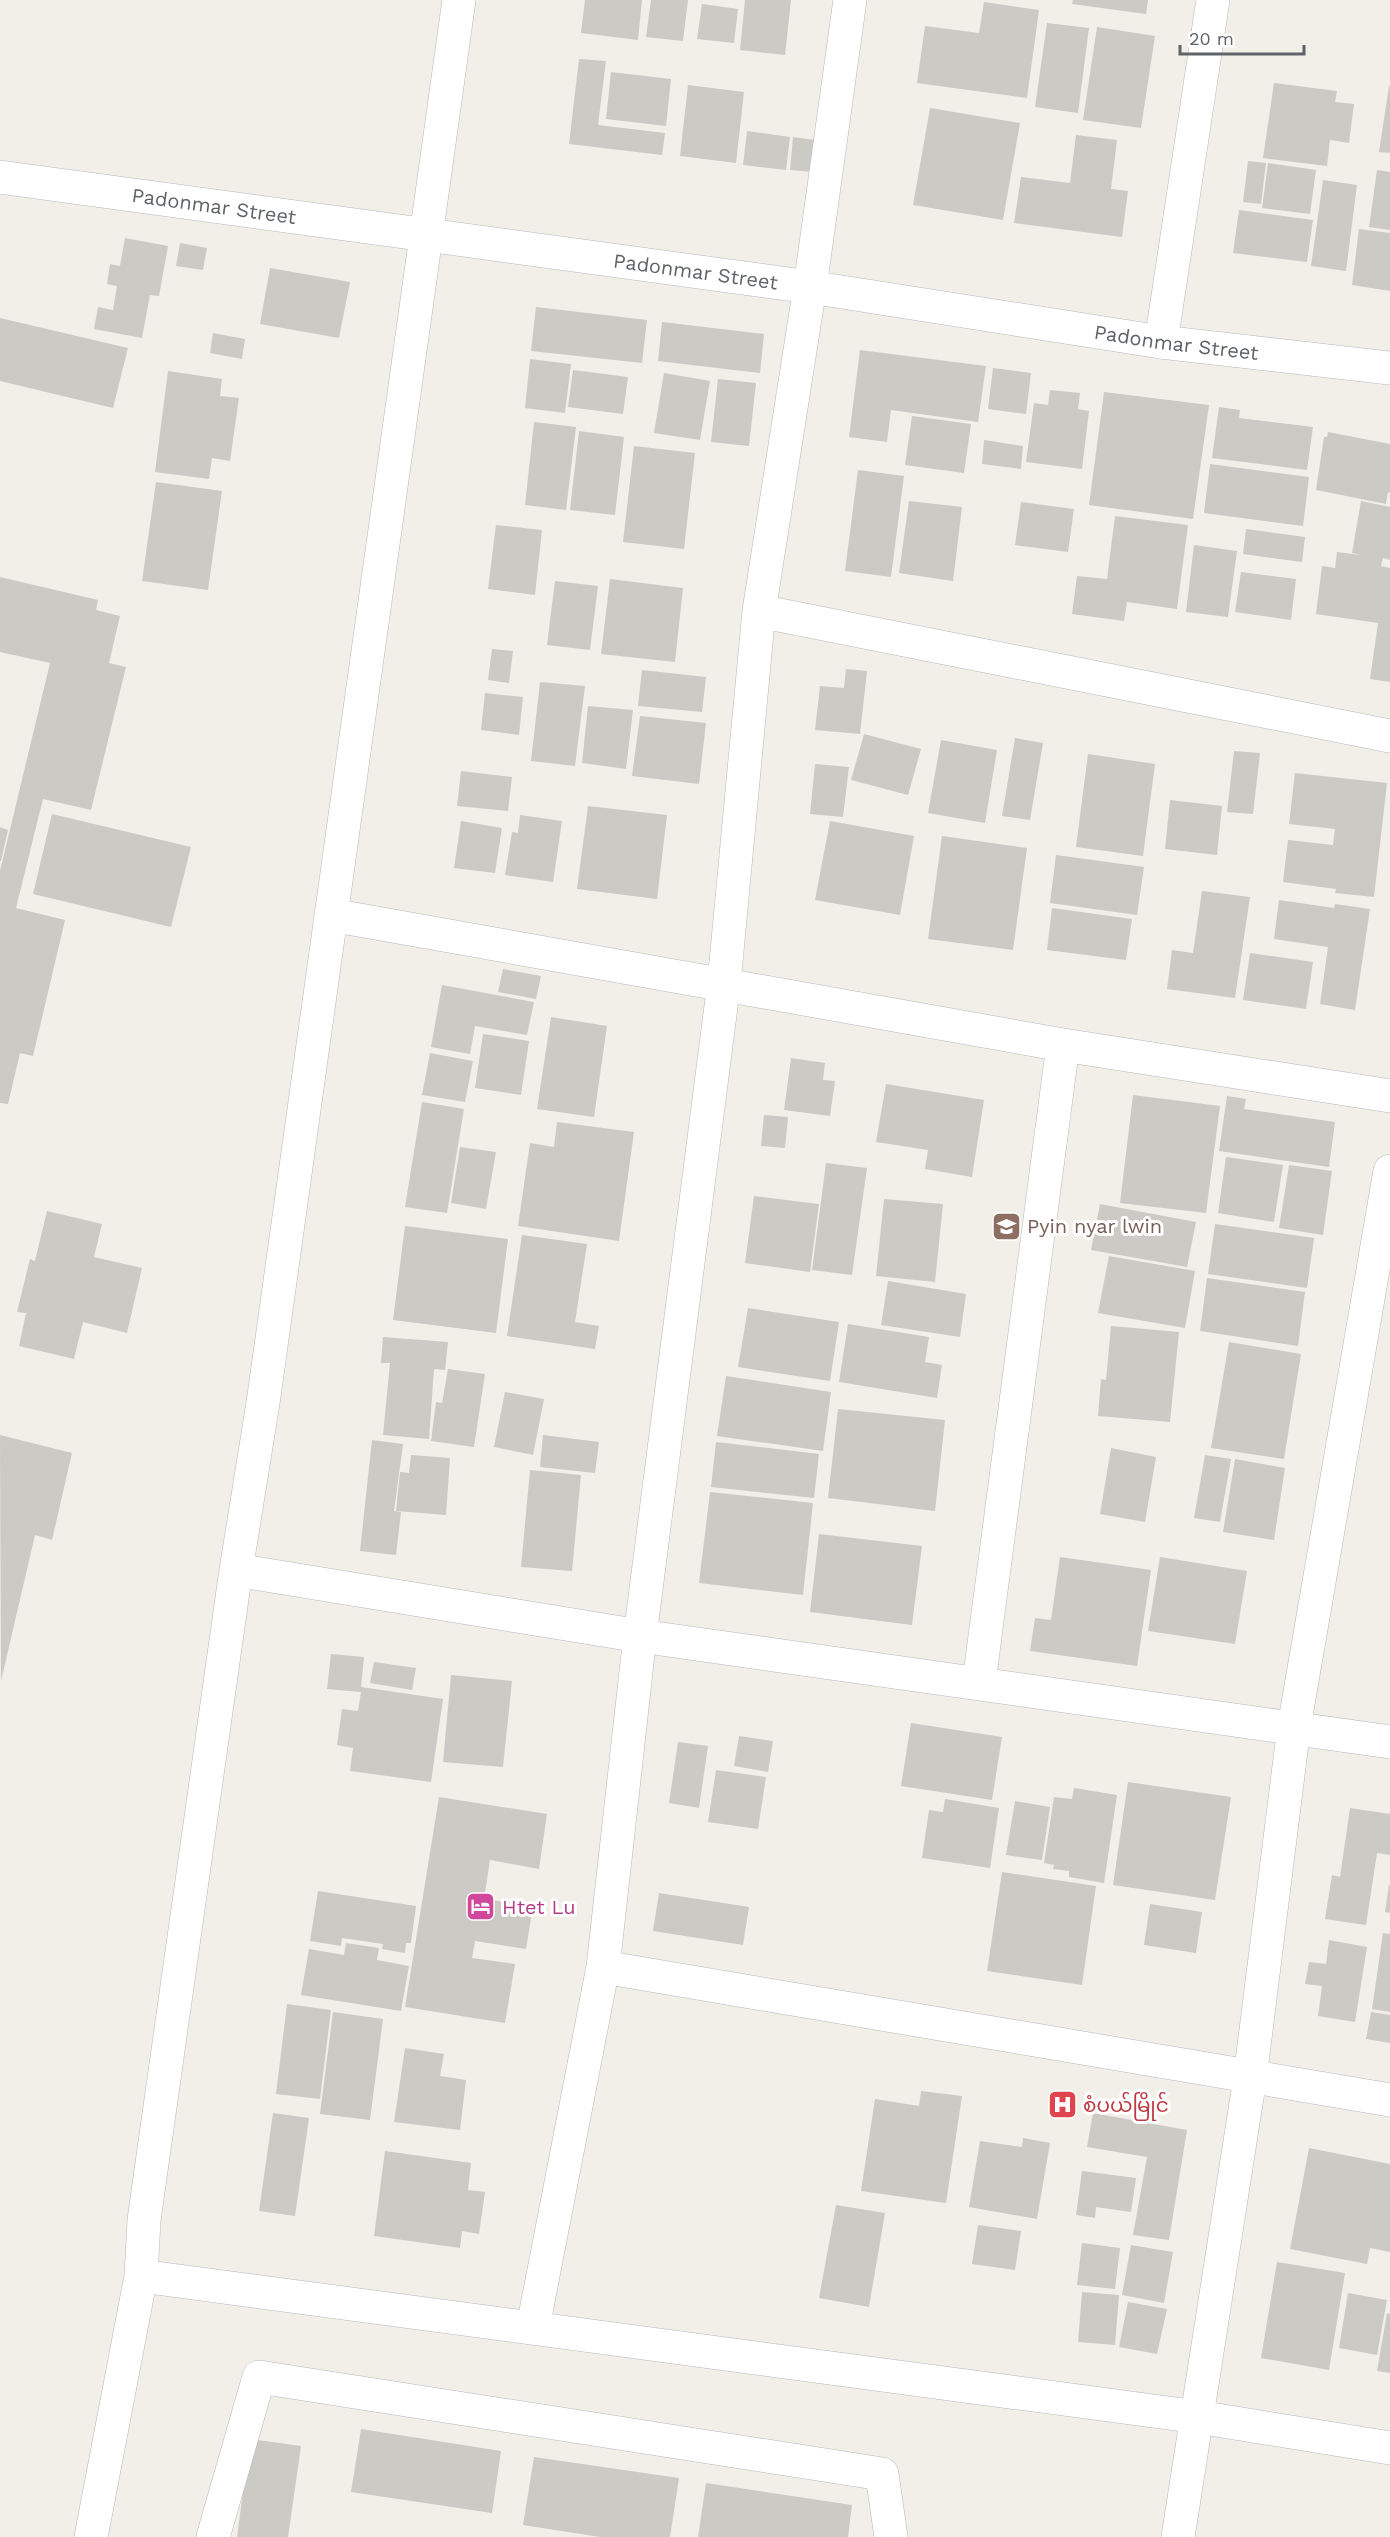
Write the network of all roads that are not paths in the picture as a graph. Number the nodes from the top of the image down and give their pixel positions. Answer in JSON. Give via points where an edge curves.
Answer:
{"nodes":[{"id":1,"x":459,"y":0,"type":"edge"},
{"id":2,"x":850,"y":0,"type":"edge"},
{"id":3,"x":1214,"y":0,"type":"edge"},
{"id":4,"x":0,"y":177,"type":"edge"},
{"id":5,"x":425,"y":233,"type":"junction"},
{"id":6,"x":810,"y":287,"type":"junction"},
{"id":7,"x":1161,"y":342,"type":"junction"},
{"id":8,"x":1390,"y":368,"type":"edge"},
{"id":9,"x":759,"y":611,"type":"junction"},
{"id":10,"x":1390,"y":736,"type":"edge"},
{"id":11,"x":331,"y":915,"type":"junction"},
{"id":12,"x":724,"y":983,"type":"junction"},
{"id":13,"x":1063,"y":1045,"type":"junction"},
{"id":14,"x":1390,"y":1096,"type":"edge"},
{"id":15,"x":1390,"y":1172,"type":"edge"},
{"id":16,"x":236,"y":1570,"type":"junction"},
{"id":17,"x":640,"y":1636,"type":"junction"},
{"id":18,"x":979,"y":1682,"type":"junction"},
{"id":19,"x":1294,"y":1727,"type":"junction"},
{"id":20,"x":1390,"y":1742,"type":"edge"},
{"id":21,"x":603,"y":1967,"type":"junction"},
{"id":22,"x":1250,"y":2078,"type":"junction"},
{"id":23,"x":1390,"y":2100,"type":"edge"},
{"id":24,"x":141,"y":2276,"type":"junction"},
{"id":25,"x":533,"y":2327,"type":"junction"},
{"id":26,"x":1198,"y":2418,"type":"junction"},
{"id":27,"x":1390,"y":2448,"type":"edge"},
{"id":28,"x":91,"y":2537,"type":"edge"},
{"id":29,"x":213,"y":2537,"type":"edge"},
{"id":30,"x":891,"y":2537,"type":"edge"},
{"id":31,"x":1178,"y":2537,"type":"edge"}],
"edges":[{"from":1,"to":5,"type":"street"},
{"from":2,"to":6,"type":"street"},
{"from":3,"to":7,"type":"street"},
{"from":4,"to":5,"type":"street","name":"Padonmar Street"},
{"from":5,"to":6,"type":"street","name":"Padonmar Street"},
{"from":5,"to":11,"type":"street"},
{"from":6,"to":7,"type":"street","name":"Padonmar Street"},
{"from":6,"to":9,"type":"street"},
{"from":7,"to":8,"type":"street","name":"Padonmar Street"},
{"from":9,"to":10,"type":"street"},
{"from":9,"to":12,"type":"street"},
{"from":11,"to":12,"type":"street"},
{"from":11,"to":16,"type":"street"},
{"from":12,"to":13,"type":"street"},
{"from":12,"to":17,"type":"street"},
{"from":13,"to":14,"type":"street"},
{"from":13,"to":18,"type":"street"},
{"from":15,"to":19,"type":"street"},
{"from":16,"to":17,"type":"street"},
{"from":16,"to":24,"type":"street","via":[[144,2220]]},
{"from":17,"to":18,"type":"street"},
{"from":17,"to":21,"type":"street"},
{"from":18,"to":19,"type":"street"},
{"from":19,"to":20,"type":"street"},
{"from":19,"to":22,"type":"street"},
{"from":21,"to":22,"type":"street"},
{"from":21,"to":25,"type":"street"},
{"from":22,"to":23,"type":"street"},
{"from":22,"to":26,"type":"street"},
{"from":24,"to":25,"type":"street"},
{"from":24,"to":28,"type":"street"},
{"from":25,"to":26,"type":"street"},
{"from":26,"to":27,"type":"street"},
{"from":26,"to":31,"type":"street"},
{"from":29,"to":30,"type":"street","via":[[259,2377],[882,2474]]}]}
